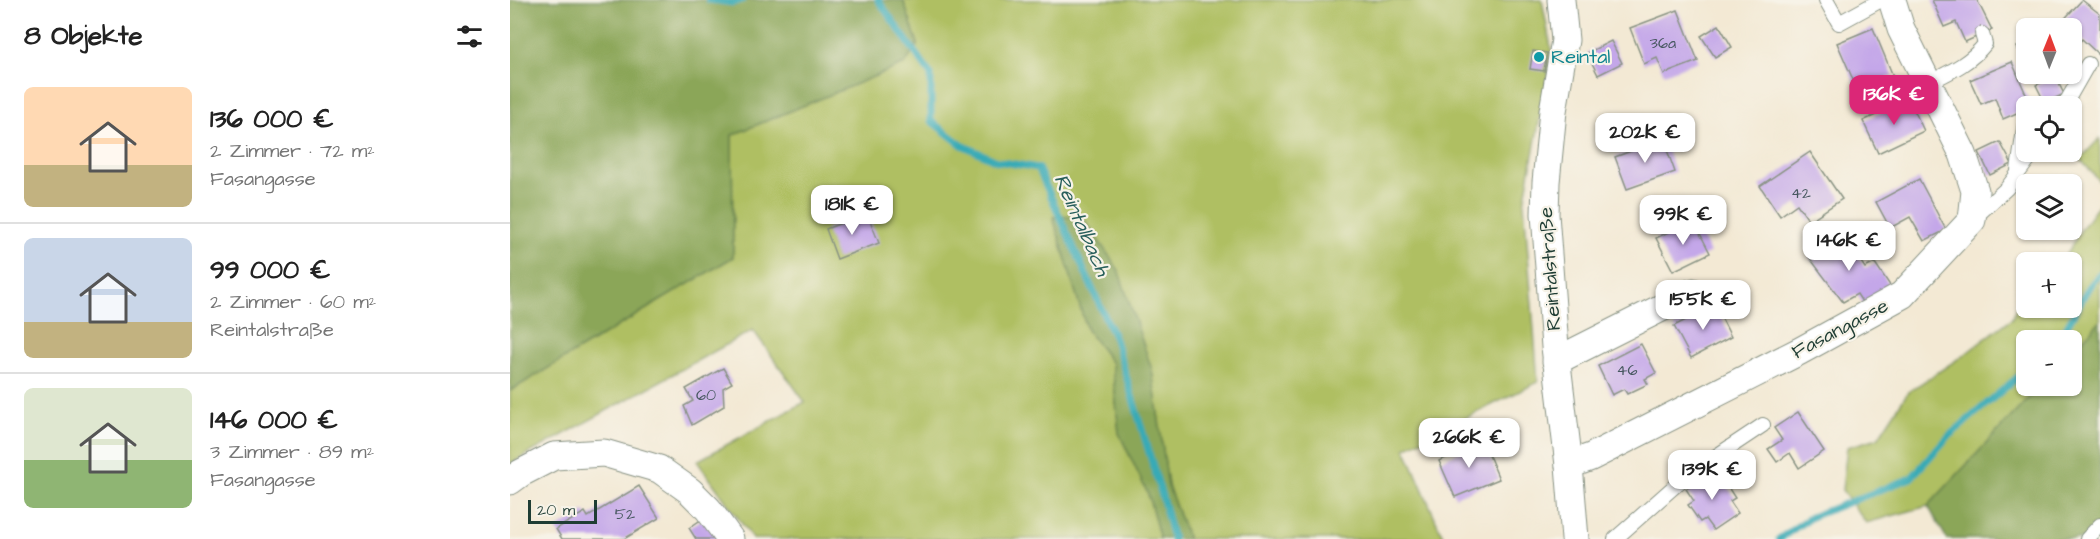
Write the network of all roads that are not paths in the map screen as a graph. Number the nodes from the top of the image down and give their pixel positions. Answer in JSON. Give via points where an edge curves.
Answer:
{"nodes":[{"id":1,"x":1561,"y":0,"type":"edge"},
{"id":2,"x":1826,"y":0,"type":"edge"},
{"id":3,"x":1881,"y":0,"type":"edge"},
{"id":4,"x":1892,"y":0,"type":"edge"},
{"id":5,"x":1982,"y":34,"type":"dead end"},
{"id":6,"x":2088,"y":64,"type":"dead end"},
{"id":7,"x":1928,"y":83,"type":"junction"},
{"id":8,"x":2070,"y":96,"type":"edge"},
{"id":9,"x":2020,"y":162,"type":"edge"},
{"id":10,"x":2026,"y":162,"type":"edge"},
{"id":11,"x":2018,"y":173,"type":"junction"},
{"id":12,"x":1972,"y":220,"type":"junction"},
{"id":13,"x":1693,"y":292,"type":"dead end"},
{"id":14,"x":1556,"y":361,"type":"junction"},
{"id":15,"x":1763,"y":425,"type":"dead end"},
{"id":16,"x":1569,"y":465,"type":"junction"},
{"id":17,"x":510,"y":481,"type":"edge"},
{"id":18,"x":2100,"y":525,"type":"edge"},
{"id":19,"x":730,"y":539,"type":"edge"},
{"id":20,"x":1575,"y":539,"type":"edge"},
{"id":21,"x":1614,"y":539,"type":"edge"},
{"id":22,"x":2087,"y":539,"type":"edge"}],
"edges":[{"from":1,"to":14,"type":"street","name":"Reintalstraße","via":[[1565,40],[1552,123],[1545,214]]},
{"from":2,"to":3,"type":"lane","via":[[1839,23]]},
{"from":4,"to":7,"type":"street","via":[[1901,29]]},
{"from":5,"to":7,"type":"lane","via":[[1985,44],[1975,57]]},
{"from":6,"to":8,"type":"lane"},
{"from":7,"to":12,"type":"street","via":[[1964,154],[1975,191]]},
{"from":9,"to":11,"type":"lane"},
{"from":10,"to":11,"type":"lane"},
{"from":11,"to":12,"type":"lane"},
{"from":12,"to":16,"type":"street","name":"Fasangasse","via":[[1902,295],[1706,399]]},
{"from":13,"to":14,"type":"street"},
{"from":14,"to":16,"type":"street","name":"Reintalstraße"},
{"from":15,"to":21,"type":"lane","via":[[1685,477]]},
{"from":16,"to":20,"type":"street","name":"Reintalstraße"},
{"from":17,"to":19,"type":"street","via":[[554,456],[604,453],[659,469],[696,497]]},
{"from":18,"to":22,"type":"lane"}]}
